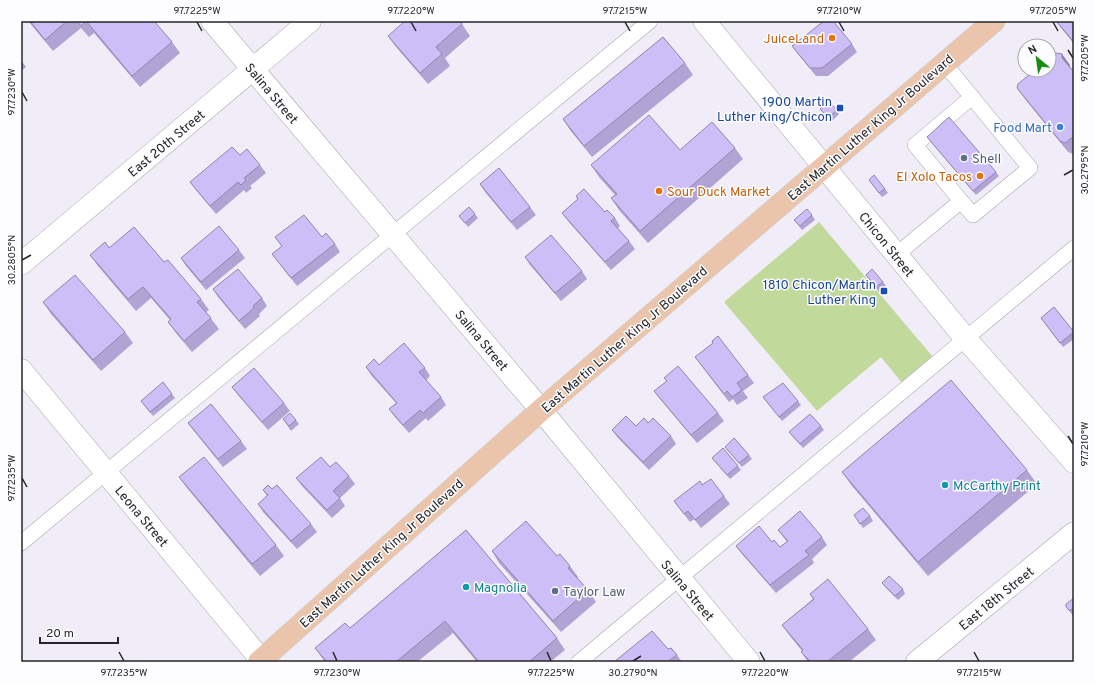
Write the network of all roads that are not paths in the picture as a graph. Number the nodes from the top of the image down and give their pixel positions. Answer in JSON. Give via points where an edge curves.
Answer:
{"nodes":[{"id":1,"x":212,"y":21,"type":"edge"},
{"id":2,"x":310,"y":21,"type":"edge"},
{"id":3,"x":650,"y":21,"type":"edge"},
{"id":4,"x":704,"y":21,"type":"edge"},
{"id":5,"x":994,"y":21,"type":"edge"},
{"id":6,"x":944,"y":63,"type":"junction"},
{"id":7,"x":252,"y":71,"type":"junction"},
{"id":8,"x":972,"y":97,"type":"junction"},
{"id":9,"x":824,"y":167,"type":"junction"},
{"id":10,"x":961,"y":201,"type":"junction"},
{"id":11,"x":392,"y":235,"type":"junction"},
{"id":12,"x":1074,"y":248,"type":"edge"},
{"id":13,"x":896,"y":255,"type":"junction"},
{"id":14,"x":21,"y":264,"type":"edge"},
{"id":15,"x":966,"y":339,"type":"junction"},
{"id":16,"x":21,"y":370,"type":"edge"},
{"id":17,"x":541,"y":410,"type":"junction"},
{"id":18,"x":1074,"y":462,"type":"edge"},
{"id":19,"x":106,"y":472,"type":"junction"},
{"id":20,"x":1074,"y":533,"type":"edge"},
{"id":21,"x":21,"y":542,"type":"edge"},
{"id":22,"x":679,"y":579,"type":"junction"},
{"id":23,"x":261,"y":661,"type":"edge"},
{"id":24,"x":579,"y":662,"type":"edge"},
{"id":25,"x":749,"y":662,"type":"edge"},
{"id":26,"x":917,"y":662,"type":"edge"}],
"edges":[{"from":1,"to":7,"type":"street","name":"Salina Street"},
{"from":2,"to":7,"type":"street","name":"East 20th Street"},
{"from":3,"to":11,"type":"lane"},
{"from":4,"to":9,"type":"street","name":"Chicon Street"},
{"from":5,"to":6,"type":"main road","name":"East Martin Luther King Jr Boulevard"},
{"from":6,"to":8,"type":"lane"},
{"from":6,"to":9,"type":"main road","name":"East Martin Luther King Jr Boulevard"},
{"from":7,"to":11,"type":"street","name":"Salina Street"},
{"from":7,"to":14,"type":"street","name":"East 20th Street"},
{"from":8,"to":10,"type":"lane","via":[[915,145]]},
{"from":8,"to":10,"type":"lane","via":[[1030,168],[973,215]]},
{"from":9,"to":13,"type":"street","name":"Chicon Street"},
{"from":9,"to":17,"type":"main road","name":"East Martin Luther King Jr Boulevard"},
{"from":10,"to":13,"type":"lane"},
{"from":11,"to":17,"type":"street","name":"Salina Street"},
{"from":11,"to":19,"type":"lane"},
{"from":12,"to":15,"type":"lane"},
{"from":13,"to":15,"type":"street","name":"Chicon Street"},
{"from":15,"to":18,"type":"street","name":"Chicon Street"},
{"from":15,"to":22,"type":"lane"},
{"from":16,"to":19,"type":"street","name":"Leona Street"},
{"from":17,"to":22,"type":"street","name":"Salina Street"},
{"from":17,"to":23,"type":"main road","name":"East Martin Luther King Jr Boulevard"},
{"from":19,"to":21,"type":"lane"},
{"from":19,"to":23,"type":"street","name":"Leona Street"},
{"from":20,"to":26,"type":"street","name":"East 18th Street"},
{"from":22,"to":24,"type":"lane"},
{"from":22,"to":25,"type":"street","name":"Salina Street"}]}
